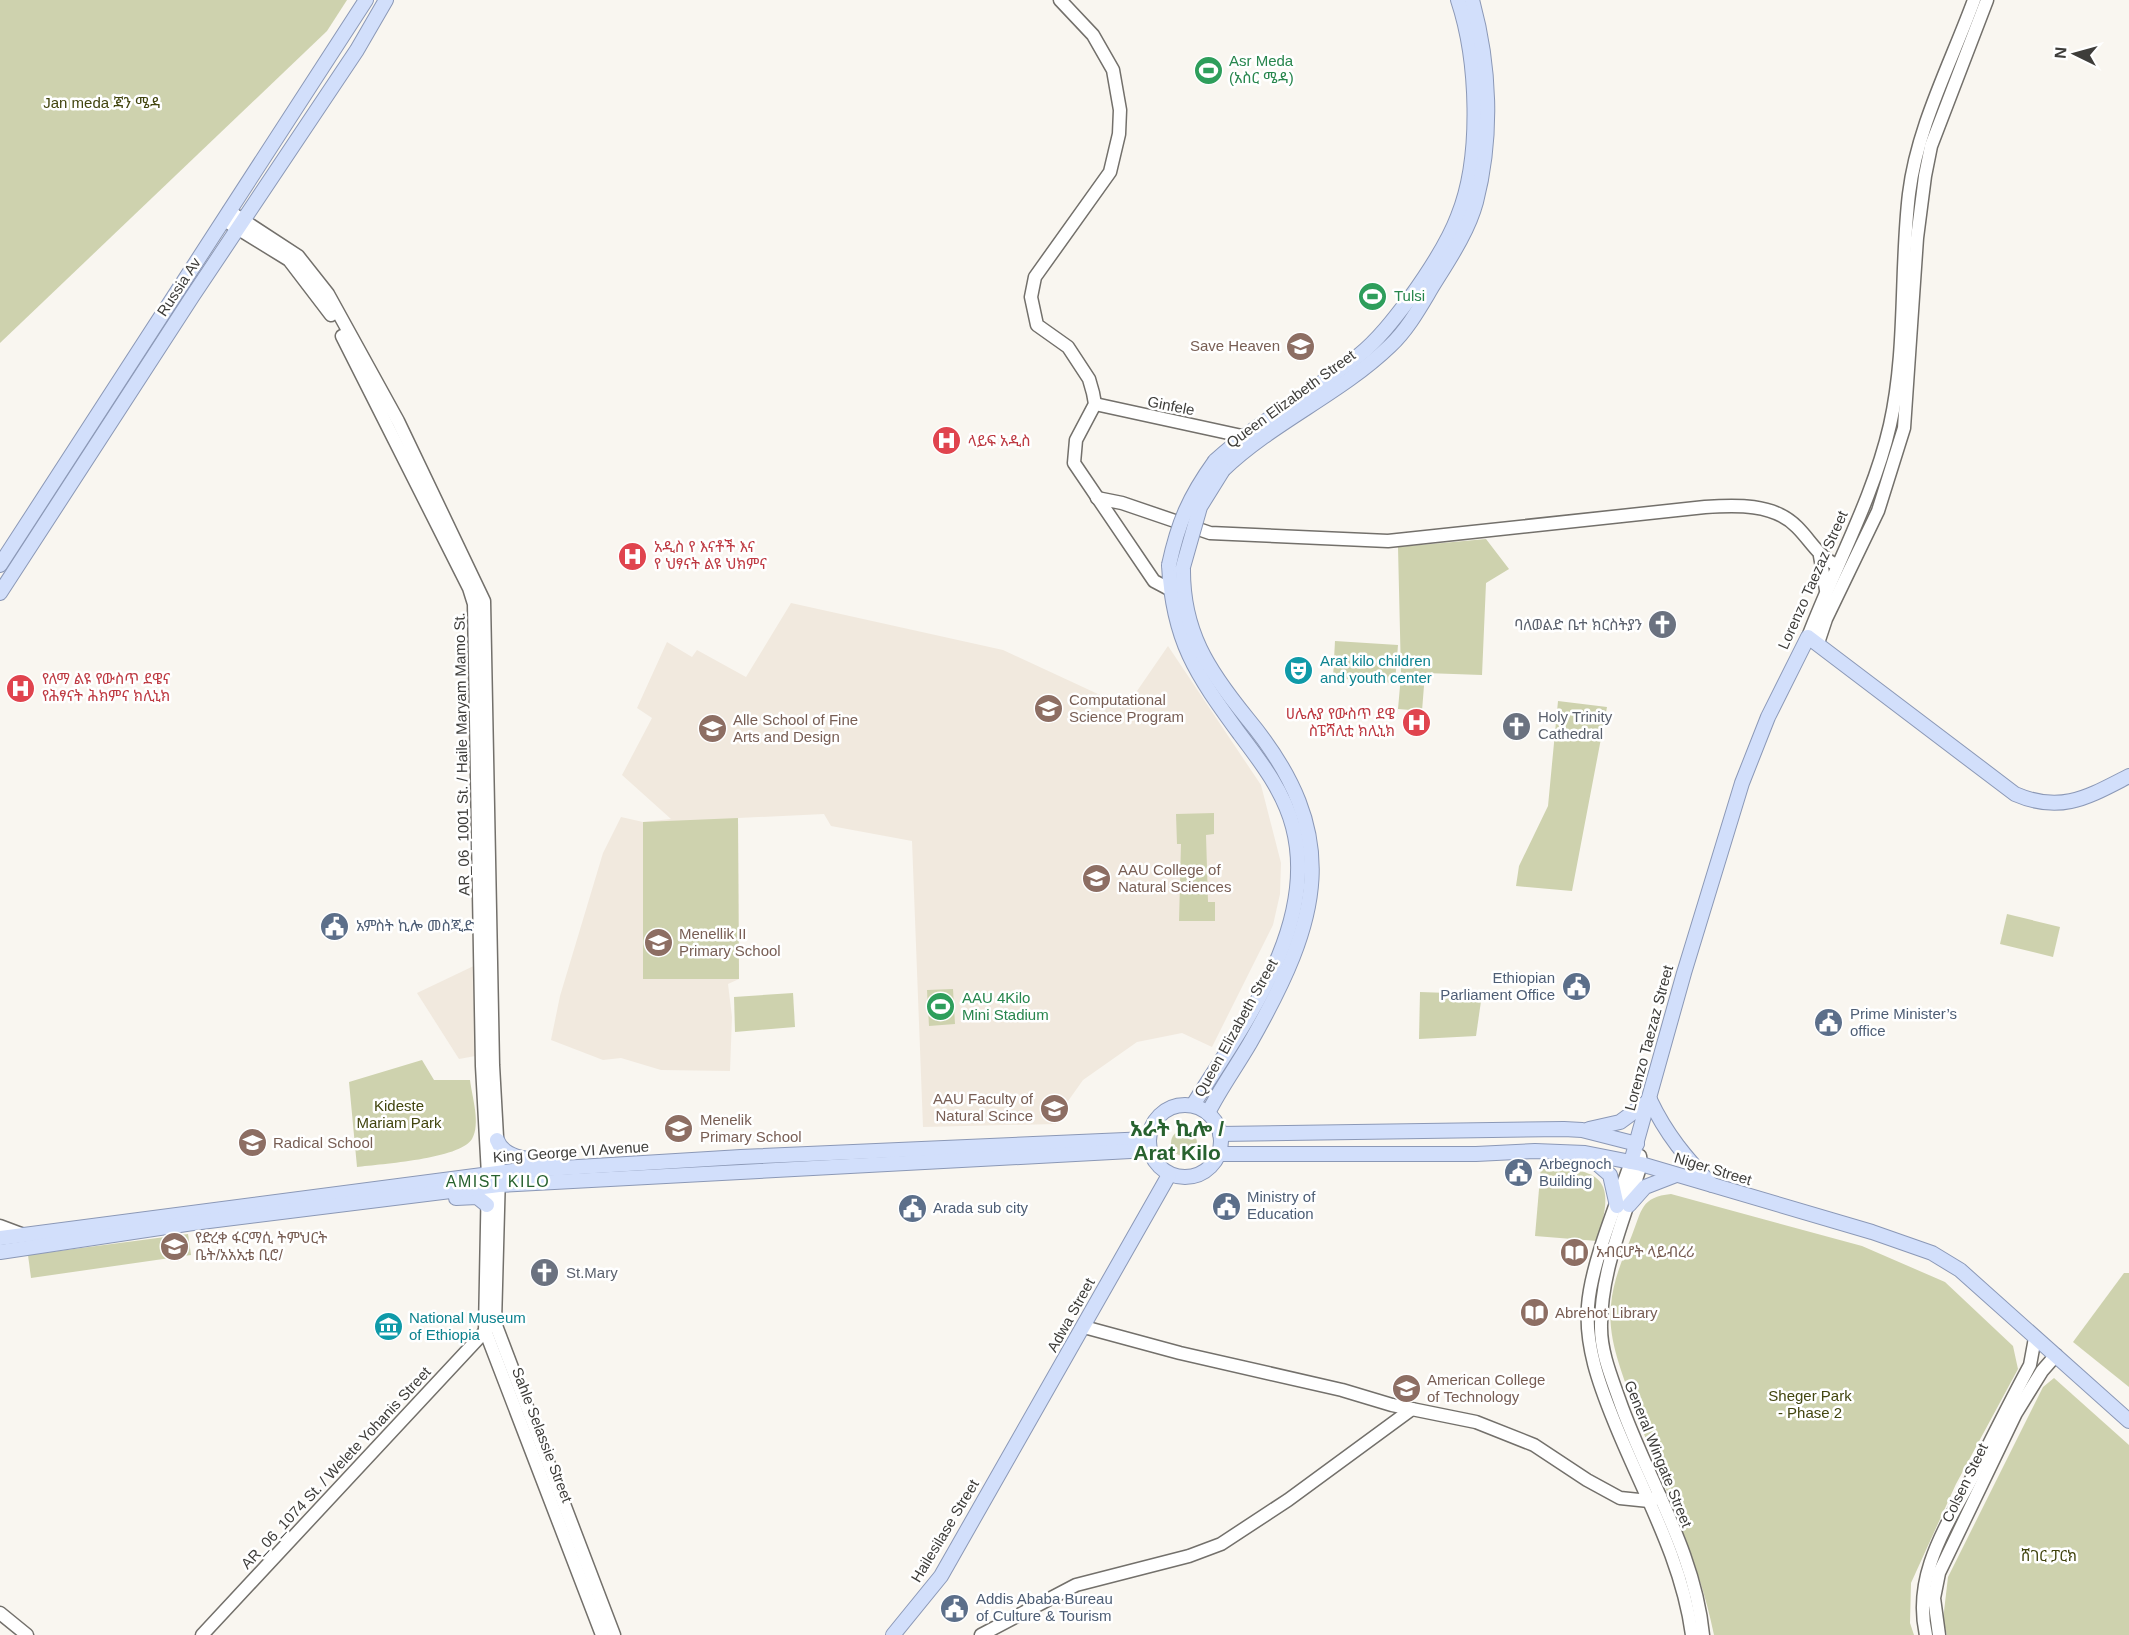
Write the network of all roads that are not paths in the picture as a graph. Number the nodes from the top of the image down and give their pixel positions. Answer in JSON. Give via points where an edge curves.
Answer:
{"nodes":[{"id":1,"x":366,"y":0,"type":"edge"},
{"id":2,"x":386,"y":0,"type":"edge"},
{"id":3,"x":1060,"y":0,"type":"edge"},
{"id":4,"x":1458,"y":0,"type":"edge"},
{"id":5,"x":1472,"y":0,"type":"edge"},
{"id":6,"x":1974,"y":0,"type":"edge"},
{"id":7,"x":1987,"y":0,"type":"edge"},
{"id":8,"x":226,"y":216,"type":"junction"},
{"id":9,"x":241,"y":225,"type":"junction"},
{"id":10,"x":1095,"y":404,"type":"junction"},
{"id":11,"x":1248,"y":440,"type":"junction"},
{"id":12,"x":1097,"y":498,"type":"junction"},
{"id":13,"x":1820,"y":556,"type":"junction"},
{"id":14,"x":0,"y":565,"type":"edge"},
{"id":15,"x":1836,"y":565,"type":"junction"},
{"id":16,"x":1176,"y":566,"type":"junction"},
{"id":17,"x":1171,"y":590,"type":"junction"},
{"id":18,"x":1826,"y":590,"type":"junction"},
{"id":19,"x":0,"y":593,"type":"edge"},
{"id":20,"x":479,"y":603,"type":"junction"},
{"id":21,"x":1813,"y":640,"type":"junction"},
{"id":22,"x":2129,"y":776,"type":"edge"},
{"id":23,"x":1650,"y":1100,"type":"junction"},
{"id":24,"x":1193,"y":1105,"type":"junction"},
{"id":25,"x":1208,"y":1113,"type":"junction"},
{"id":26,"x":1582,"y":1130,"type":"junction"},
{"id":27,"x":1221,"y":1134,"type":"junction"},
{"id":28,"x":497,"y":1140,"type":"junction"},
{"id":29,"x":1149,"y":1144,"type":"junction"},
{"id":30,"x":1637,"y":1144,"type":"junction"},
{"id":31,"x":1585,"y":1153,"type":"junction"},
{"id":32,"x":1219,"y":1154,"type":"junction"},
{"id":33,"x":1636,"y":1163,"type":"junction"},
{"id":34,"x":584,"y":1166,"type":"junction"},
{"id":35,"x":1169,"y":1174,"type":"junction"},
{"id":36,"x":1676,"y":1175,"type":"junction"},
{"id":37,"x":493,"y":1180,"type":"junction"},
{"id":38,"x":1714,"y":1187,"type":"junction"},
{"id":39,"x":397,"y":1198,"type":"junction"},
{"id":40,"x":487,"y":1205,"type":"junction"},
{"id":41,"x":1623,"y":1206,"type":"junction"},
{"id":42,"x":0,"y":1226,"type":"edge"},
{"id":43,"x":22,"y":1234,"type":"junction"},
{"id":44,"x":0,"y":1238,"type":"edge"},
{"id":45,"x":35,"y":1247,"type":"junction"},
{"id":46,"x":0,"y":1252,"type":"edge"},
{"id":47,"x":490,"y":1326,"type":"junction"},
{"id":48,"x":1084,"y":1327,"type":"junction"},
{"id":49,"x":2035,"y":1338,"type":"junction"},
{"id":50,"x":2056,"y":1355,"type":"junction"},
{"id":51,"x":1605,"y":1357,"type":"junction"},
{"id":52,"x":1592,"y":1360,"type":"junction"},
{"id":53,"x":1412,"y":1409,"type":"junction"},
{"id":54,"x":2129,"y":1421,"type":"edge"},
{"id":55,"x":1001,"y":1470,"type":"joint"},
{"id":56,"x":551,"y":1487,"type":"junction"},
{"id":57,"x":1654,"y":1498,"type":"junction"},
{"id":58,"x":1929,"y":1597,"type":"junction"},
{"id":59,"x":0,"y":1613,"type":"edge"},
{"id":60,"x":27,"y":1635,"type":"edge"},
{"id":61,"x":202,"y":1635,"type":"edge"},
{"id":62,"x":602,"y":1635,"type":"edge"},
{"id":63,"x":614,"y":1635,"type":"edge"},
{"id":64,"x":893,"y":1635,"type":"edge"},
{"id":65,"x":981,"y":1635,"type":"edge"},
{"id":66,"x":1692,"y":1635,"type":"edge"},
{"id":67,"x":1703,"y":1635,"type":"edge"},
{"id":68,"x":1926,"y":1635,"type":"edge"},
{"id":69,"x":1939,"y":1635,"type":"edge"}],
"edges":[{"from":1,"to":8,"type":"main road","name":"Russia Av"},
{"from":2,"to":9,"type":"main road","name":"Russia Av"},
{"from":3,"to":10,"type":"main road","via":[[1093,35],[1113,70],[1120,110],[1119,134],[1110,172],[1035,277],[1031,297],[1037,325],[1068,347],[1089,379]]},
{"from":4,"to":11,"type":"main road","name":"Queen Elizabeth Street","via":[[1474,70],[1475,103],[1464,199],[1452,230],[1425,278],[1385,331],[1359,356]]},
{"from":5,"to":11,"type":"main road","name":"Queen Elizabeth Street","via":[[1484,62],[1488,113],[1481,176],[1470,220],[1408,325],[1391,345],[1329,392]]},
{"from":6,"to":15,"type":"main road","name":"Lorenzo Taezaz Street","via":[[1935,99],[1909,192],[1894,401],[1888,432],[1868,494]]},
{"from":7,"to":21,"type":"main road","name":"Lorenzo Taezaz Street","via":[[1931,146],[1925,176],[1917,238],[1905,428],[1878,511]]},
{"from":8,"to":9,"type":"main road","name":"AR_06_1001 St. / Haile Maryam Mamo St."},
{"from":8,"to":14,"type":"main road","name":"Russia Av"},
{"from":9,"to":19,"type":"main road","name":"Russia Av"},
{"from":9,"to":20,"type":"main road","name":"AR_06_1001 St. / Haile Maryam Mamo St.","via":[[295,266],[326,306],[364,368]]},
{"from":10,"to":11,"type":"main road","name":"Ginfele"},
{"from":10,"to":12,"type":"main road","via":[[1076,441],[1074,463]]},
{"from":11,"to":16,"type":"main road","name":"Queen Elizabeth Street","bridge":true,"via":[[1219,466],[1185,506],[1176,532]]},
{"from":12,"to":13,"type":"main road","via":[[1210,533],[1388,542],[1705,507],[1744,507],[1780,514],[1796,526]]},
{"from":12,"to":17,"type":"main road","via":[[1154,581]]},
{"from":13,"to":15,"type":"main road"},
{"from":13,"to":18,"type":"main road"},
{"from":15,"to":18,"type":"main road","name":"Lorenzo Taezaz Street"},
{"from":16,"to":17,"type":"main road","name":"Queen Elizabeth Street"},
{"from":16,"to":25,"type":"main road","name":"Queen Elizabeth Street","via":[[1185,610],[1213,674],[1283,770],[1298,799],[1311,842],[1313,868],[1311,896],[1284,979]]},
{"from":17,"to":24,"type":"main road","name":"Queen Elizabeth Street","via":[[1178,630],[1189,658],[1271,777],[1293,828],[1297,859],[1296,903],[1281,950]]},
{"from":18,"to":21,"type":"main road","name":"Lorenzo Taezaz Street"},
{"from":20,"to":28,"type":"main road"},
{"from":20,"to":37,"type":"main road","name":"AR_06_1001 St. / Haile Maryam Mamo St.","via":[[482,1066]]},
{"from":21,"to":22,"type":"main road","via":[[2015,794],[2042,803],[2068,803]]},
{"from":21,"to":23,"type":"main road","name":"Lorenzo Taezaz Street","via":[[1768,717],[1739,792]]},
{"from":23,"to":26,"type":"main road","via":[[1620,1122]]},
{"from":23,"to":30,"type":"main road","name":"Lorenzo Taezaz Street"},
{"from":23,"to":38,"type":"main road","via":[[1679,1150]]},
{"from":24,"to":25,"type":"main road"},
{"from":24,"to":29,"type":"main road","via":[[1174,1107],[1156,1119]]},
{"from":25,"to":27,"type":"main road"},
{"from":26,"to":27,"type":"main road"},
{"from":26,"to":30,"type":"main road"},
{"from":27,"to":32,"type":"main road"},
{"from":28,"to":34,"type":"main road","via":[[503,1152],[511,1155]]},
{"from":28,"to":37,"type":"main road"},
{"from":29,"to":34,"type":"main road","name":"King George VI Avenue"},
{"from":29,"to":35,"type":"main road","via":[[1154,1160]]},
{"from":29,"to":37,"type":"main road","name":"King George VI Avenue"},
{"from":30,"to":33,"type":"main road","name":"Lorenzo Taezaz Street"},
{"from":31,"to":32,"type":"main road","name":"Niger Street"},
{"from":31,"to":33,"type":"main road","name":"Niger Street"},
{"from":31,"to":41,"type":"main road","via":[[1610,1174]]},
{"from":32,"to":35,"type":"main road","via":[[1200,1175],[1190,1178]]},
{"from":33,"to":36,"type":"main road","name":"Niger Street"},
{"from":33,"to":41,"type":"main road","name":"General Wingate Street"},
{"from":34,"to":37,"type":"main road","name":"King George VI Avenue"},
{"from":35,"to":48,"type":"main road","name":"Adwa Street"},
{"from":36,"to":38,"type":"main road","name":"Niger Street"},
{"from":36,"to":41,"type":"main road","via":[[1645,1188]]},
{"from":37,"to":39,"type":"main road","name":"King George VI Avenue"},
{"from":37,"to":40,"type":"main road","name":"Sahle Selassie Street"},
{"from":37,"to":43,"type":"main road","name":"King George VI Avenue"},
{"from":37,"to":47,"type":"main road"},
{"from":38,"to":49,"type":"main road","name":"Niger Street","via":[[1932,1253],[1960,1270]]},
{"from":39,"to":40,"type":"main road","via":[[477,1197]]},
{"from":39,"to":45,"type":"main road","name":"King George VI Avenue"},
{"from":40,"to":47,"type":"main road","name":"Sahle Selassie Street"},
{"from":41,"to":51,"type":"main road","name":"General Wingate Street","via":[[1603,1290],[1601,1331]]},
{"from":41,"to":52,"type":"main road","name":"General Wingate Street","via":[[1593,1276],[1587,1331]]},
{"from":42,"to":43,"type":"main road"},
{"from":43,"to":44,"type":"main road","name":"King George VI Avenue"},
{"from":43,"to":45,"type":"main road"},
{"from":45,"to":46,"type":"main road","name":"King George VI Avenue"},
{"from":47,"to":56,"type":"main road","name":"Sahle Selassie Street"},
{"from":47,"to":61,"type":"main road","name":"AR_06_1074 St. / Welete Yohanis Street"},
{"from":48,"to":53,"type":"main road"},
{"from":48,"to":55,"type":"main road","name":"Adwa Street"},
{"from":49,"to":50,"type":"main road","name":"Niger Street"},
{"from":49,"to":58,"type":"main road","via":[[2030,1365],[1944,1529],[1925,1579]]},
{"from":50,"to":54,"type":"main road","name":"Niger Street"},
{"from":50,"to":58,"type":"main road","name":"Colsen Steet","via":[[2016,1413]]},
{"from":51,"to":52,"type":"main road"},
{"from":51,"to":57,"type":"main road","name":"General Wingate Street"},
{"from":52,"to":57,"type":"main road","name":"General Wingate Street","via":[[1616,1426]]},
{"from":53,"to":57,"type":"main road","via":[[1476,1422],[1534,1445],[1620,1498]]},
{"from":53,"to":65,"type":"main road","via":[[1221,1544],[1076,1585]]},
{"from":55,"to":64,"type":"main road","name":"Hailesilase Street","via":[[941,1576]]},
{"from":56,"to":62,"type":"main road","name":"Sahle Selassie Street"},
{"from":56,"to":63,"type":"main road"},
{"from":57,"to":66,"type":"main road","name":"General Wingate Street"},
{"from":57,"to":67,"type":"main road","name":"General Wingate Street","via":[[1684,1556]]},
{"from":58,"to":68,"type":"main road"},
{"from":58,"to":69,"type":"main road","name":"Colsen Steet"},
{"from":59,"to":60,"type":"main road"}]}
